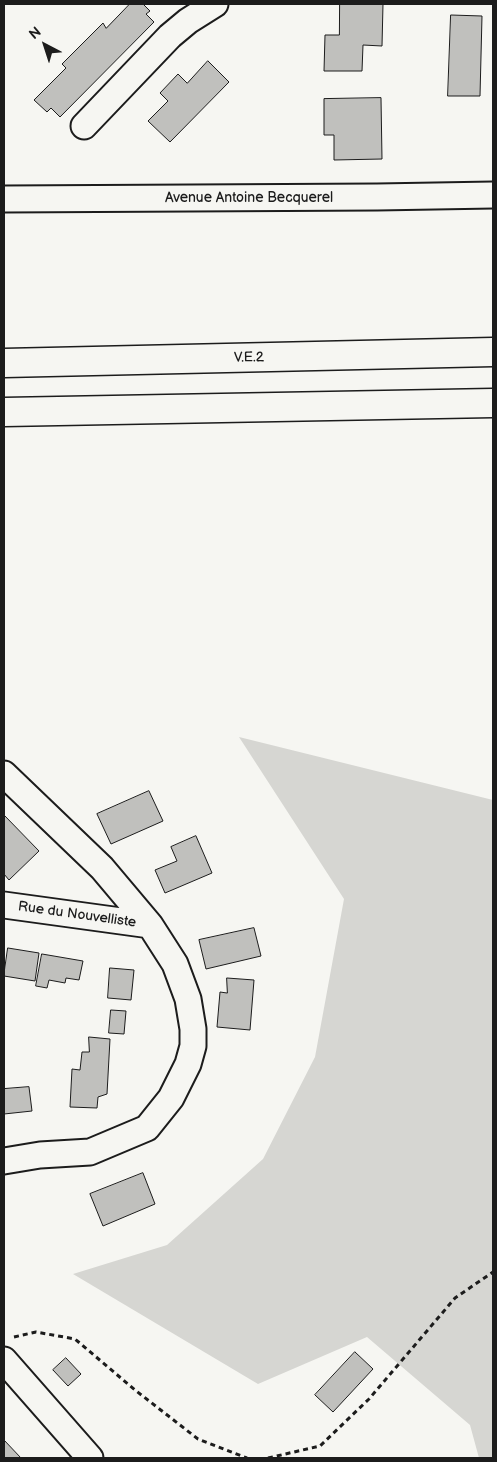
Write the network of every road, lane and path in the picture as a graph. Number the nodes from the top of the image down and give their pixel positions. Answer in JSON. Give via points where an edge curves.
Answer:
{"nodes":[{"id":1,"x":215,"y":4,"type":"edge"},
{"id":2,"x":84,"y":126,"type":"dead end"},
{"id":3,"x":493,"y":195,"type":"edge"},
{"id":4,"x":4,"y":199,"type":"edge"},
{"id":5,"x":493,"y":352,"type":"edge"},
{"id":6,"x":4,"y":362,"type":"edge"},
{"id":7,"x":493,"y":403,"type":"edge"},
{"id":8,"x":4,"y":412,"type":"edge"},
{"id":9,"x":4,"y":774,"type":"edge"},
{"id":10,"x":4,"y":905,"type":"edge"},
{"id":11,"x":150,"y":925,"type":"junction"},
{"id":12,"x":4,"y":1161,"type":"edge"},
{"id":13,"x":493,"y":1272,"type":"edge"},
{"id":14,"x":8,"y":1349,"type":"edge"},
{"id":15,"x":90,"y":1458,"type":"edge"},
{"id":16,"x":247,"y":1458,"type":"edge"},
{"id":17,"x":268,"y":1458,"type":"edge"}],
"edges":[{"from":1,"to":2,"type":"street","via":[[170,36]]},
{"from":3,"to":4,"type":"street","name":"Avenue Antoine Becquerel"},
{"from":5,"to":6,"type":"highway","name":"V.E.2"},
{"from":7,"to":8,"type":"highway"},
{"from":9,"to":11,"type":"street","via":[[102,868]]},
{"from":10,"to":11,"type":"street","name":"Rue du Nouvelliste"},
{"from":11,"to":12,"type":"street","via":[[175,964],[188,999],[193,1029],[188,1064],[171,1098],[147,1128],[90,1152]]},
{"from":13,"to":17,"type":"path","via":[[455,1298],[369,1399],[320,1446]]},
{"from":14,"to":15,"type":"street"},
{"from":14,"to":16,"type":"path","via":[[36,1332],[74,1339],[198,1439]]}]}
